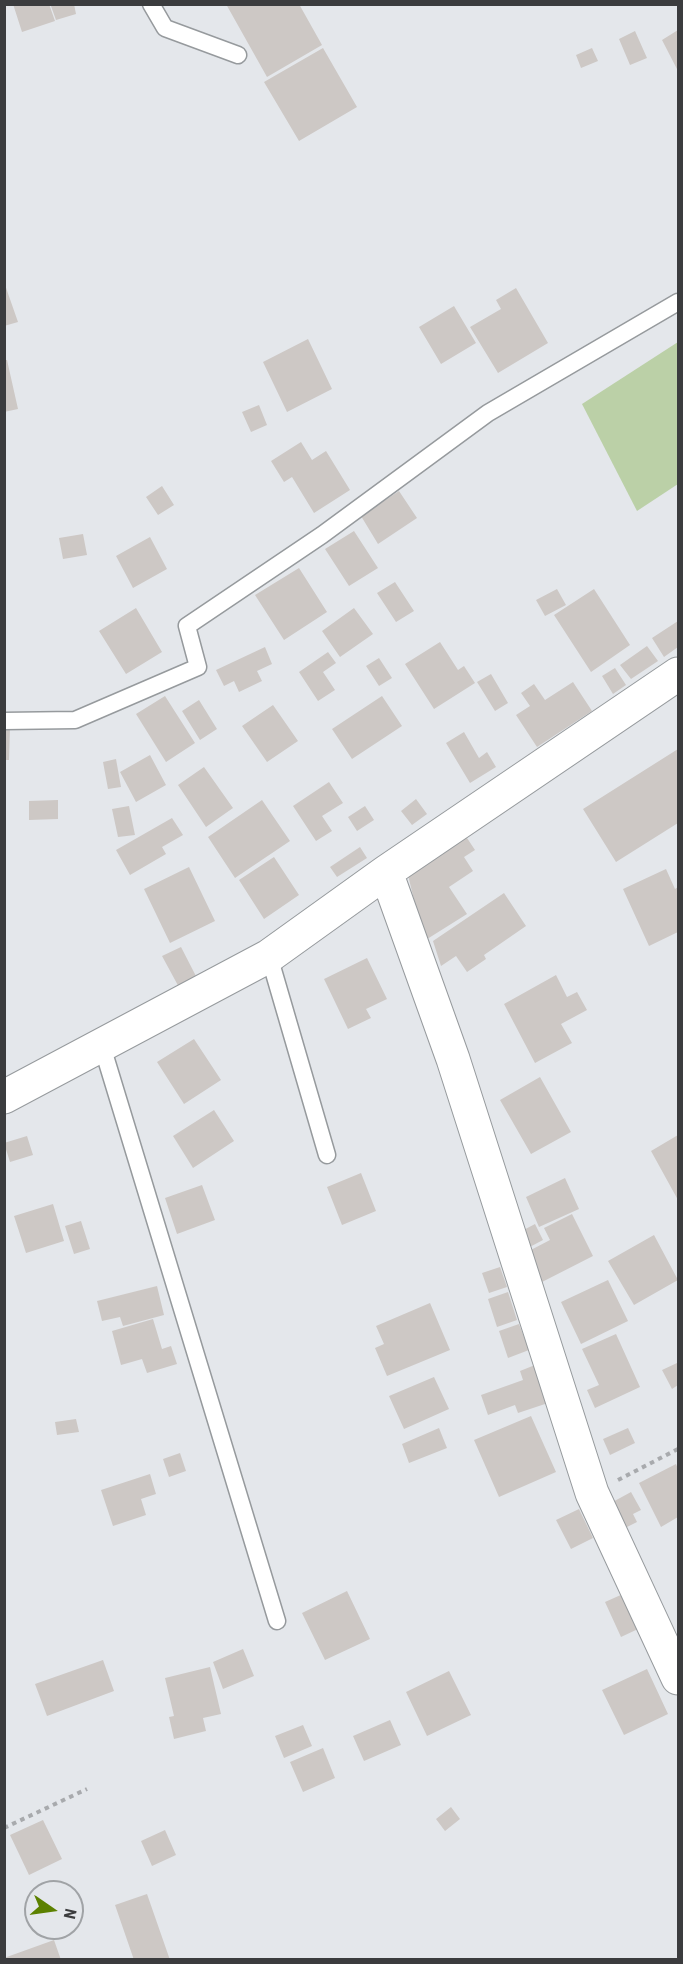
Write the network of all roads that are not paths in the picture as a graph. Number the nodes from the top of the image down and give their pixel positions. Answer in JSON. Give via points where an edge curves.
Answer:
{"nodes":[{"id":1,"x":151,"y":4,"type":"edge"},
{"id":2,"x":238,"y":55,"type":"dead end"},
{"id":3,"x":678,"y":302,"type":"edge"},
{"id":4,"x":678,"y":674,"type":"edge"},
{"id":5,"x":4,"y":721,"type":"edge"},
{"id":6,"x":386,"y":872,"type":"junction"},
{"id":7,"x":269,"y":956,"type":"junction"},
{"id":8,"x":102,"y":1046,"type":"junction"},
{"id":9,"x":4,"y":1097,"type":"edge"},
{"id":10,"x":327,"y":1155,"type":"dead end"},
{"id":11,"x":277,"y":1621,"type":"dead end"},
{"id":12,"x":678,"y":1678,"type":"edge"}],
"edges":[{"from":1,"to":2,"type":"lane","via":[[165,28]]},
{"from":3,"to":5,"type":"lane","via":[[488,413],[322,535],[187,626],[198,668],[75,720]]},
{"from":4,"to":6,"type":"street"},
{"from":6,"to":7,"type":"street"},
{"from":6,"to":12,"type":"street","via":[[453,1059],[592,1493]]},
{"from":7,"to":8,"type":"street"},
{"from":7,"to":10,"type":"lane"},
{"from":8,"to":9,"type":"street"},
{"from":8,"to":11,"type":"lane"}]}
